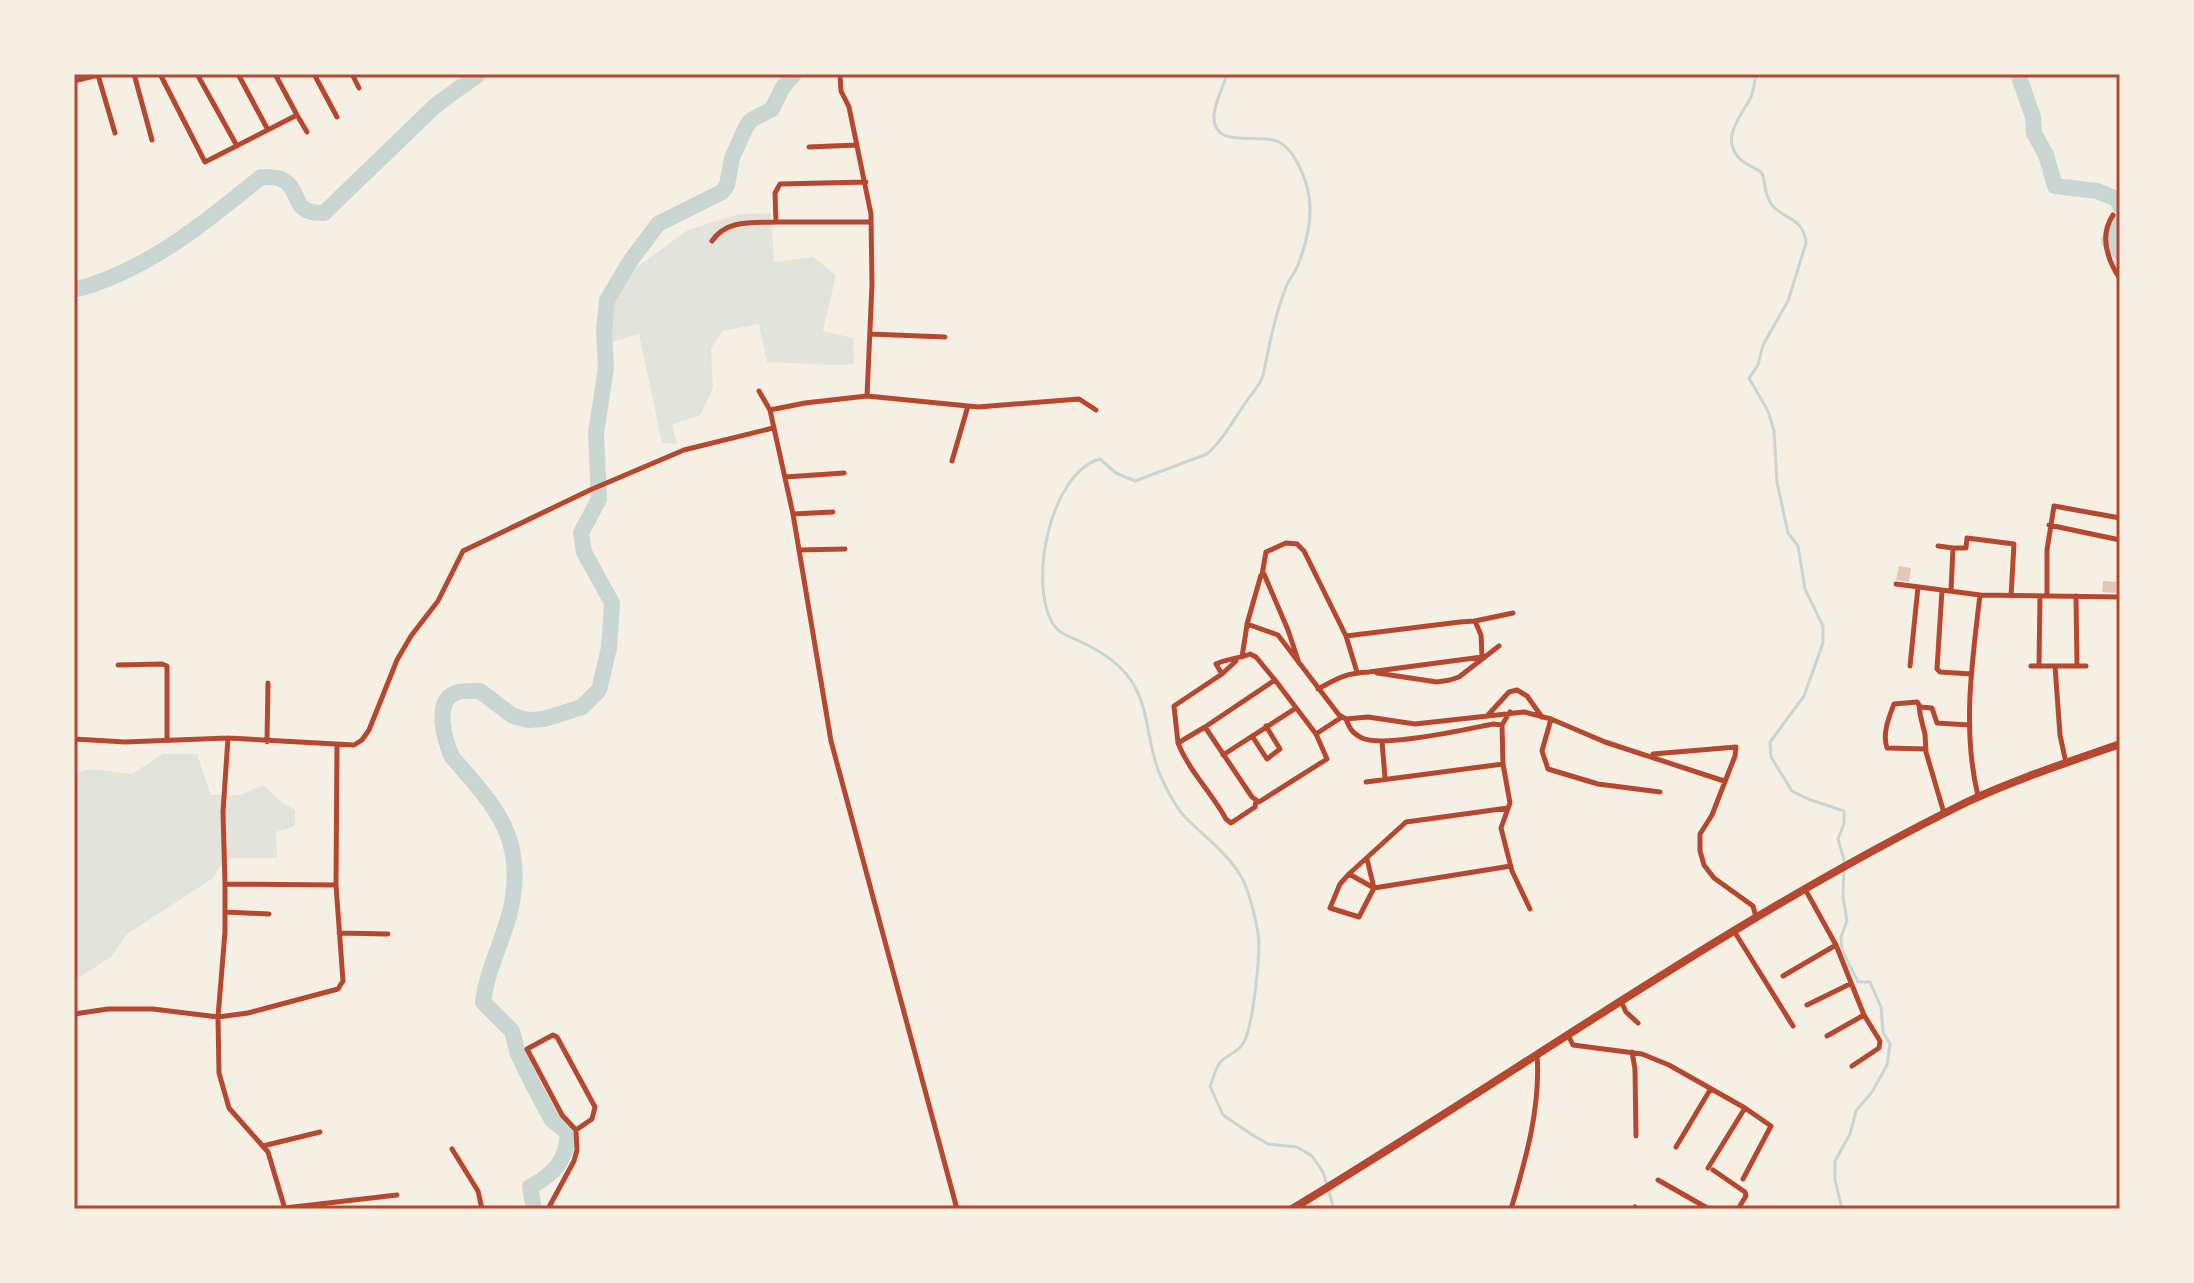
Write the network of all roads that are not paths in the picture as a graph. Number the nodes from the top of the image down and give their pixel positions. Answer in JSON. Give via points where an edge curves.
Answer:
{"nodes":[{"id":1,"x":134,"y":74,"type":"edge"},
{"id":2,"x":160,"y":74,"type":"edge"},
{"id":3,"x":197,"y":74,"type":"edge"},
{"id":4,"x":238,"y":74,"type":"edge"},
{"id":5,"x":275,"y":74,"type":"edge"},
{"id":6,"x":314,"y":74,"type":"edge"},
{"id":7,"x":352,"y":74,"type":"edge"},
{"id":8,"x":840,"y":74,"type":"edge"},
{"id":9,"x":100,"y":75,"type":"edge"},
{"id":10,"x":74,"y":81,"type":"edge"},
{"id":11,"x":359,"y":88,"type":"dead end"},
{"id":12,"x":297,"y":115,"type":"junction"},
{"id":13,"x":337,"y":117,"type":"dead end"},
{"id":14,"x":268,"y":130,"type":"junction"},
{"id":15,"x":307,"y":132,"type":"dead end"},
{"id":16,"x":115,"y":133,"type":"dead end"},
{"id":17,"x":152,"y":140,"type":"dead end"},
{"id":18,"x":857,"y":145,"type":"junction"},
{"id":19,"x":237,"y":146,"type":"junction"},
{"id":20,"x":809,"y":147,"type":"dead end"},
{"id":21,"x":866,"y":182,"type":"junction"},
{"id":22,"x":2113,"y":215,"type":"dead end"},
{"id":23,"x":776,"y":222,"type":"junction"},
{"id":24,"x":871,"y":222,"type":"junction"},
{"id":25,"x":712,"y":241,"type":"dead end"},
{"id":26,"x":2120,"y":279,"type":"edge"},
{"id":27,"x":870,"y":334,"type":"junction"},
{"id":28,"x":945,"y":337,"type":"dead end"},
{"id":29,"x":759,"y":391,"type":"dead end"},
{"id":30,"x":867,"y":396,"type":"junction"},
{"id":31,"x":968,"y":406,"type":"junction"},
{"id":32,"x":770,"y":410,"type":"junction"},
{"id":33,"x":1096,"y":410,"type":"dead end"},
{"id":34,"x":773,"y":428,"type":"junction"},
{"id":35,"x":952,"y":461,"type":"dead end"},
{"id":36,"x":844,"y":473,"type":"dead end"},
{"id":37,"x":785,"y":477,"type":"junction"},
{"id":38,"x":833,"y":512,"type":"dead end"},
{"id":39,"x":793,"y":514,"type":"junction"},
{"id":40,"x":2120,"y":518,"type":"edge"},
{"id":41,"x":2049,"y":525,"type":"junction"},
{"id":42,"x":2120,"y":540,"type":"edge"},
{"id":43,"x":1938,"y":546,"type":"dead end"},
{"id":44,"x":1953,"y":548,"type":"junction"},
{"id":45,"x":845,"y":549,"type":"dead end"},
{"id":46,"x":799,"y":550,"type":"junction"},
{"id":47,"x":1262,"y":575,"type":"junction"},
{"id":48,"x":1896,"y":584,"type":"dead end"},
{"id":49,"x":1918,"y":587,"type":"junction"},
{"id":50,"x":1942,"y":590,"type":"junction"},
{"id":51,"x":1951,"y":591,"type":"junction"},
{"id":52,"x":1980,"y":595,"type":"junction"},
{"id":53,"x":2011,"y":596,"type":"junction"},
{"id":54,"x":2040,"y":596,"type":"junction"},
{"id":55,"x":2047,"y":596,"type":"junction"},
{"id":56,"x":2076,"y":596,"type":"junction"},
{"id":57,"x":2120,"y":597,"type":"edge"},
{"id":58,"x":1513,"y":613,"type":"dead end"},
{"id":59,"x":1283,"y":618,"type":"junction"},
{"id":60,"x":1475,"y":621,"type":"junction"},
{"id":61,"x":1247,"y":624,"type":"junction"},
{"id":62,"x":1278,"y":635,"type":"junction"},
{"id":63,"x":1346,"y":636,"type":"junction"},
{"id":64,"x":1499,"y":646,"type":"dead end"},
{"id":65,"x":1482,"y":657,"type":"junction"},
{"id":66,"x":1239,"y":659,"type":"junction"},
{"id":67,"x":1299,"y":663,"type":"junction"},
{"id":68,"x":118,"y":665,"type":"dead end"},
{"id":69,"x":1910,"y":666,"type":"dead end"},
{"id":70,"x":2031,"y":666,"type":"dead end"},
{"id":71,"x":2039,"y":666,"type":"junction"},
{"id":72,"x":2055,"y":666,"type":"junction"},
{"id":73,"x":2077,"y":666,"type":"junction"},
{"id":74,"x":2086,"y":666,"type":"dead end"},
{"id":75,"x":1357,"y":672,"type":"junction"},
{"id":76,"x":1372,"y":672,"type":"junction"},
{"id":77,"x":1222,"y":674,"type":"junction"},
{"id":78,"x":1971,"y":674,"type":"junction"},
{"id":79,"x":1275,"y":680,"type":"junction"},
{"id":80,"x":268,"y":683,"type":"dead end"},
{"id":81,"x":1318,"y":689,"type":"junction"},
{"id":82,"x":1920,"y":707,"type":"junction"},
{"id":83,"x":1296,"y":708,"type":"junction"},
{"id":84,"x":1510,"y":712,"type":"junction"},
{"id":85,"x":1488,"y":715,"type":"junction"},
{"id":86,"x":1542,"y":717,"type":"junction"},
{"id":87,"x":1344,"y":718,"type":"junction"},
{"id":88,"x":1551,"y":719,"type":"junction"},
{"id":89,"x":1454,"y":721,"type":"junction"},
{"id":90,"x":1502,"y":725,"type":"junction"},
{"id":91,"x":1969,"y":725,"type":"junction"},
{"id":92,"x":1266,"y":726,"type":"junction"},
{"id":93,"x":1205,"y":727,"type":"junction"},
{"id":94,"x":1453,"y":731,"type":"junction"},
{"id":95,"x":1316,"y":734,"type":"junction"},
{"id":96,"x":1252,"y":736,"type":"junction"},
{"id":97,"x":228,"y":738,"type":"junction"},
{"id":98,"x":74,"y":739,"type":"edge"},
{"id":99,"x":167,"y":739,"type":"junction"},
{"id":100,"x":1382,"y":741,"type":"junction"},
{"id":101,"x":267,"y":742,"type":"junction"},
{"id":102,"x":1178,"y":743,"type":"junction"},
{"id":103,"x":2120,"y":744,"type":"edge"},
{"id":104,"x":337,"y":746,"type":"junction"},
{"id":105,"x":1926,"y":749,"type":"junction"},
{"id":106,"x":1648,"y":754,"type":"junction"},
{"id":107,"x":1223,"y":755,"type":"junction"},
{"id":108,"x":2066,"y":763,"type":"junction"},
{"id":109,"x":1503,"y":764,"type":"junction"},
{"id":110,"x":1385,"y":778,"type":"junction"},
{"id":111,"x":1724,"y":781,"type":"junction"},
{"id":112,"x":1366,"y":782,"type":"dead end"},
{"id":113,"x":1660,"y":792,"type":"dead end"},
{"id":114,"x":1978,"y":797,"type":"junction"},
{"id":115,"x":1256,"y":801,"type":"junction"},
{"id":116,"x":1508,"y":808,"type":"junction"},
{"id":117,"x":1945,"y":814,"type":"junction"},
{"id":118,"x":1367,"y":859,"type":"junction"},
{"id":119,"x":1511,"y":866,"type":"junction"},
{"id":120,"x":1349,"y":874,"type":"junction"},
{"id":121,"x":225,"y":884,"type":"junction"},
{"id":122,"x":336,"y":885,"type":"junction"},
{"id":123,"x":1374,"y":888,"type":"junction"},
{"id":124,"x":1805,"y":889,"type":"junction"},
{"id":125,"x":1530,"y":909,"type":"dead end"},
{"id":126,"x":225,"y":912,"type":"junction"},
{"id":127,"x":269,"y":914,"type":"dead end"},
{"id":128,"x":1757,"y":918,"type":"junction"},
{"id":129,"x":1734,"y":931,"type":"junction"},
{"id":130,"x":339,"y":933,"type":"junction"},
{"id":131,"x":388,"y":934,"type":"dead end"},
{"id":132,"x":1836,"y":945,"type":"junction"},
{"id":133,"x":1783,"y":976,"type":"dead end"},
{"id":134,"x":1850,"y":984,"type":"junction"},
{"id":135,"x":1621,"y":1001,"type":"junction"},
{"id":136,"x":1807,"y":1005,"type":"dead end"},
{"id":137,"x":74,"y":1014,"type":"edge"},
{"id":138,"x":1864,"y":1015,"type":"junction"},
{"id":139,"x":218,"y":1017,"type":"junction"},
{"id":140,"x":1638,"y":1023,"type":"dead end"},
{"id":141,"x":1793,"y":1026,"type":"dead end"},
{"id":142,"x":1568,"y":1034,"type":"junction"},
{"id":143,"x":1827,"y":1036,"type":"dead end"},
{"id":144,"x":1632,"y":1052,"type":"junction"},
{"id":145,"x":1537,"y":1053,"type":"junction"},
{"id":146,"x":1852,"y":1066,"type":"dead end"},
{"id":147,"x":1710,"y":1090,"type":"junction"},
{"id":148,"x":1745,"y":1108,"type":"junction"},
{"id":149,"x":576,"y":1130,"type":"junction"},
{"id":150,"x":320,"y":1132,"type":"dead end"},
{"id":151,"x":1636,"y":1136,"type":"dead end"},
{"id":152,"x":263,"y":1146,"type":"junction"},
{"id":153,"x":1676,"y":1147,"type":"dead end"},
{"id":154,"x":452,"y":1149,"type":"dead end"},
{"id":155,"x":1743,"y":1179,"type":"dead end"},
{"id":156,"x":1658,"y":1180,"type":"dead end"},
{"id":157,"x":397,"y":1195,"type":"dead end"},
{"id":158,"x":285,"y":1208,"type":"edge"},
{"id":159,"x":482,"y":1209,"type":"edge"},
{"id":160,"x":548,"y":1209,"type":"edge"},
{"id":161,"x":957,"y":1209,"type":"edge"},
{"id":162,"x":1292,"y":1209,"type":"edge"},
{"id":163,"x":1511,"y":1209,"type":"edge"},
{"id":164,"x":1709,"y":1209,"type":"edge"},
{"id":165,"x":1738,"y":1209,"type":"edge"}],
"edges":[{"from":1,"to":17,"type":"street"},
{"from":2,"to":19,"type":"street","via":[[205,162]]},
{"from":3,"to":19,"type":"street"},
{"from":4,"to":14,"type":"street"},
{"from":5,"to":12,"type":"street"},
{"from":6,"to":13,"type":"street"},
{"from":7,"to":11,"type":"street"},
{"from":8,"to":18,"type":"street"},
{"from":9,"to":10,"type":"street"},
{"from":9,"to":16,"type":"street"},
{"from":12,"to":14,"type":"street"},
{"from":12,"to":15,"type":"street"},
{"from":14,"to":19,"type":"street"},
{"from":18,"to":20,"type":"street"},
{"from":18,"to":21,"type":"street"},
{"from":21,"to":23,"type":"street","via":[[780,184],[775,193]]},
{"from":21,"to":24,"type":"street"},
{"from":22,"to":26,"type":"street","via":[[2106,248]]},
{"from":23,"to":24,"type":"street"},
{"from":23,"to":25,"type":"street","via":[[735,224]]},
{"from":24,"to":27,"type":"street"},
{"from":27,"to":28,"type":"street"},
{"from":27,"to":30,"type":"street"},
{"from":29,"to":32,"type":"street"},
{"from":30,"to":31,"type":"street"},
{"from":30,"to":32,"type":"street"},
{"from":31,"to":33,"type":"street","via":[[1079,399]]},
{"from":31,"to":35,"type":"street"},
{"from":32,"to":34,"type":"street"},
{"from":34,"to":37,"type":"street"},
{"from":34,"to":104,"type":"street","via":[[684,450],[463,551],[438,601],[397,660],[369,730],[354,745]]},
{"from":36,"to":37,"type":"street"},
{"from":37,"to":39,"type":"street"},
{"from":38,"to":39,"type":"street"},
{"from":39,"to":46,"type":"street"},
{"from":40,"to":41,"type":"street","via":[[2055,506]]},
{"from":41,"to":42,"type":"street"},
{"from":41,"to":55,"type":"street"},
{"from":43,"to":44,"type":"street"},
{"from":44,"to":51,"type":"street"},
{"from":44,"to":53,"type":"street","via":[[1966,548],[1967,538],[2014,544]]},
{"from":45,"to":46,"type":"street"},
{"from":46,"to":161,"type":"street","via":[[831,741]]},
{"from":47,"to":59,"type":"street"},
{"from":47,"to":61,"type":"street"},
{"from":47,"to":63,"type":"street","via":[[1266,552],[1297,544]]},
{"from":48,"to":49,"type":"street"},
{"from":49,"to":50,"type":"street"},
{"from":49,"to":69,"type":"street"},
{"from":50,"to":51,"type":"street"},
{"from":50,"to":78,"type":"street","via":[[1937,669]]},
{"from":51,"to":52,"type":"street"},
{"from":52,"to":53,"type":"street"},
{"from":52,"to":78,"type":"street"},
{"from":53,"to":54,"type":"street"},
{"from":54,"to":55,"type":"street"},
{"from":54,"to":71,"type":"street"},
{"from":55,"to":56,"type":"street"},
{"from":56,"to":57,"type":"street"},
{"from":56,"to":73,"type":"street"},
{"from":58,"to":60,"type":"street"},
{"from":59,"to":62,"type":"street"},
{"from":59,"to":67,"type":"street"},
{"from":60,"to":63,"type":"street"},
{"from":60,"to":65,"type":"street"},
{"from":61,"to":62,"type":"street"},
{"from":61,"to":66,"type":"street"},
{"from":62,"to":67,"type":"street"},
{"from":63,"to":75,"type":"street"},
{"from":64,"to":65,"type":"street"},
{"from":65,"to":76,"type":"street"},
{"from":65,"to":76,"type":"street","via":[[1459,677],[1437,682]]},
{"from":66,"to":77,"type":"street"},
{"from":66,"to":77,"type":"street","via":[[1216,664]]},
{"from":66,"to":79,"type":"street","via":[[1256,657]]},
{"from":67,"to":81,"type":"street"},
{"from":68,"to":99,"type":"street","via":[[167,666]]},
{"from":70,"to":71,"type":"street"},
{"from":71,"to":72,"type":"street"},
{"from":72,"to":73,"type":"street"},
{"from":72,"to":108,"type":"street"},
{"from":73,"to":74,"type":"street"},
{"from":75,"to":76,"type":"street"},
{"from":75,"to":81,"type":"street"},
{"from":77,"to":102,"type":"street","via":[[1174,706]]},
{"from":78,"to":91,"type":"street"},
{"from":79,"to":83,"type":"street"},
{"from":79,"to":93,"type":"street"},
{"from":80,"to":101,"type":"street"},
{"from":81,"to":87,"type":"street"},
{"from":82,"to":91,"type":"street","via":[[1931,708],[1937,723]]},
{"from":82,"to":105,"type":"street"},
{"from":82,"to":105,"type":"street","via":[[1917,702],[1893,705],[1885,743],[1888,749]]},
{"from":83,"to":92,"type":"street"},
{"from":83,"to":95,"type":"street"},
{"from":84,"to":85,"type":"street"},
{"from":84,"to":86,"type":"street"},
{"from":84,"to":90,"type":"street"},
{"from":85,"to":86,"type":"street","via":[[1517,690]]},
{"from":85,"to":89,"type":"street"},
{"from":86,"to":88,"type":"street"},
{"from":87,"to":89,"type":"street","via":[[1415,724]]},
{"from":87,"to":95,"type":"street"},
{"from":87,"to":100,"type":"street","via":[[1363,739]]},
{"from":88,"to":106,"type":"street"},
{"from":88,"to":113,"type":"street","via":[[1542,751],[1548,769],[1598,784]]},
{"from":89,"to":94,"type":"street"},
{"from":90,"to":94,"type":"street"},
{"from":90,"to":109,"type":"street"},
{"from":91,"to":114,"type":"street"},
{"from":92,"to":96,"type":"street"},
{"from":92,"to":96,"type":"street","via":[[1280,749],[1267,759]]},
{"from":93,"to":102,"type":"street"},
{"from":93,"to":107,"type":"street"},
{"from":94,"to":100,"type":"street"},
{"from":95,"to":115,"type":"street","via":[[1327,759]]},
{"from":96,"to":107,"type":"street"},
{"from":97,"to":99,"type":"street"},
{"from":97,"to":101,"type":"street"},
{"from":97,"to":121,"type":"street"},
{"from":98,"to":99,"type":"street"},
{"from":100,"to":110,"type":"street"},
{"from":101,"to":104,"type":"street"},
{"from":102,"to":115,"type":"street","via":[[1231,823]]},
{"from":103,"to":108,"type":"main road"},
{"from":104,"to":122,"type":"street"},
{"from":105,"to":117,"type":"street"},
{"from":106,"to":111,"type":"street"},
{"from":106,"to":111,"type":"street","via":[[1734,746]]},
{"from":107,"to":115,"type":"street"},
{"from":108,"to":114,"type":"main road"},
{"from":109,"to":110,"type":"street"},
{"from":109,"to":116,"type":"street"},
{"from":110,"to":112,"type":"street"},
{"from":111,"to":128,"type":"street","via":[[1700,834],[1700,851],[1714,878],[1753,906]]},
{"from":114,"to":117,"type":"main road"},
{"from":116,"to":118,"type":"street","via":[[1406,822]]},
{"from":116,"to":119,"type":"street","via":[[1501,828]]},
{"from":117,"to":124,"type":"main road"},
{"from":118,"to":120,"type":"street"},
{"from":118,"to":123,"type":"street"},
{"from":119,"to":123,"type":"street"},
{"from":119,"to":125,"type":"street"},
{"from":120,"to":123,"type":"street"},
{"from":120,"to":123,"type":"street","via":[[1330,908],[1359,917]]},
{"from":121,"to":122,"type":"street"},
{"from":121,"to":126,"type":"street"},
{"from":122,"to":130,"type":"street"},
{"from":124,"to":128,"type":"main road"},
{"from":124,"to":132,"type":"street"},
{"from":126,"to":127,"type":"street"},
{"from":126,"to":139,"type":"street"},
{"from":128,"to":129,"type":"main road"},
{"from":129,"to":135,"type":"main road"},
{"from":129,"to":141,"type":"street"},
{"from":130,"to":131,"type":"street"},
{"from":130,"to":139,"type":"street","via":[[343,981],[338,989]]},
{"from":132,"to":133,"type":"street"},
{"from":132,"to":134,"type":"street"},
{"from":134,"to":136,"type":"street"},
{"from":134,"to":138,"type":"street"},
{"from":135,"to":140,"type":"street"},
{"from":135,"to":142,"type":"main road"},
{"from":137,"to":139,"type":"street","via":[[153,1009]]},
{"from":138,"to":143,"type":"street"},
{"from":138,"to":146,"type":"street","via":[[1880,1046]]},
{"from":139,"to":152,"type":"street","via":[[219,1073],[229,1108]]},
{"from":142,"to":144,"type":"street","via":[[1573,1045]]},
{"from":142,"to":145,"type":"main road"},
{"from":144,"to":147,"type":"street","via":[[1669,1065]]},
{"from":144,"to":151,"type":"street"},
{"from":145,"to":162,"type":"main road"},
{"from":145,"to":163,"type":"street","via":[[1529,1145]]},
{"from":147,"to":148,"type":"street"},
{"from":147,"to":153,"type":"street"},
{"from":148,"to":155,"type":"street","via":[[1771,1126]]},
{"from":148,"to":165,"type":"street","via":[[1710,1169],[1745,1192]]},
{"from":149,"to":149,"type":"street","via":[[562,1115],[527,1049],[553,1035],[595,1107],[592,1119]]},
{"from":149,"to":160,"type":"street","via":[[574,1161]]},
{"from":150,"to":152,"type":"street"},
{"from":152,"to":158,"type":"street"},
{"from":154,"to":159,"type":"street","via":[[478,1191]]},
{"from":156,"to":164,"type":"street"},
{"from":157,"to":158,"type":"street"}]}
